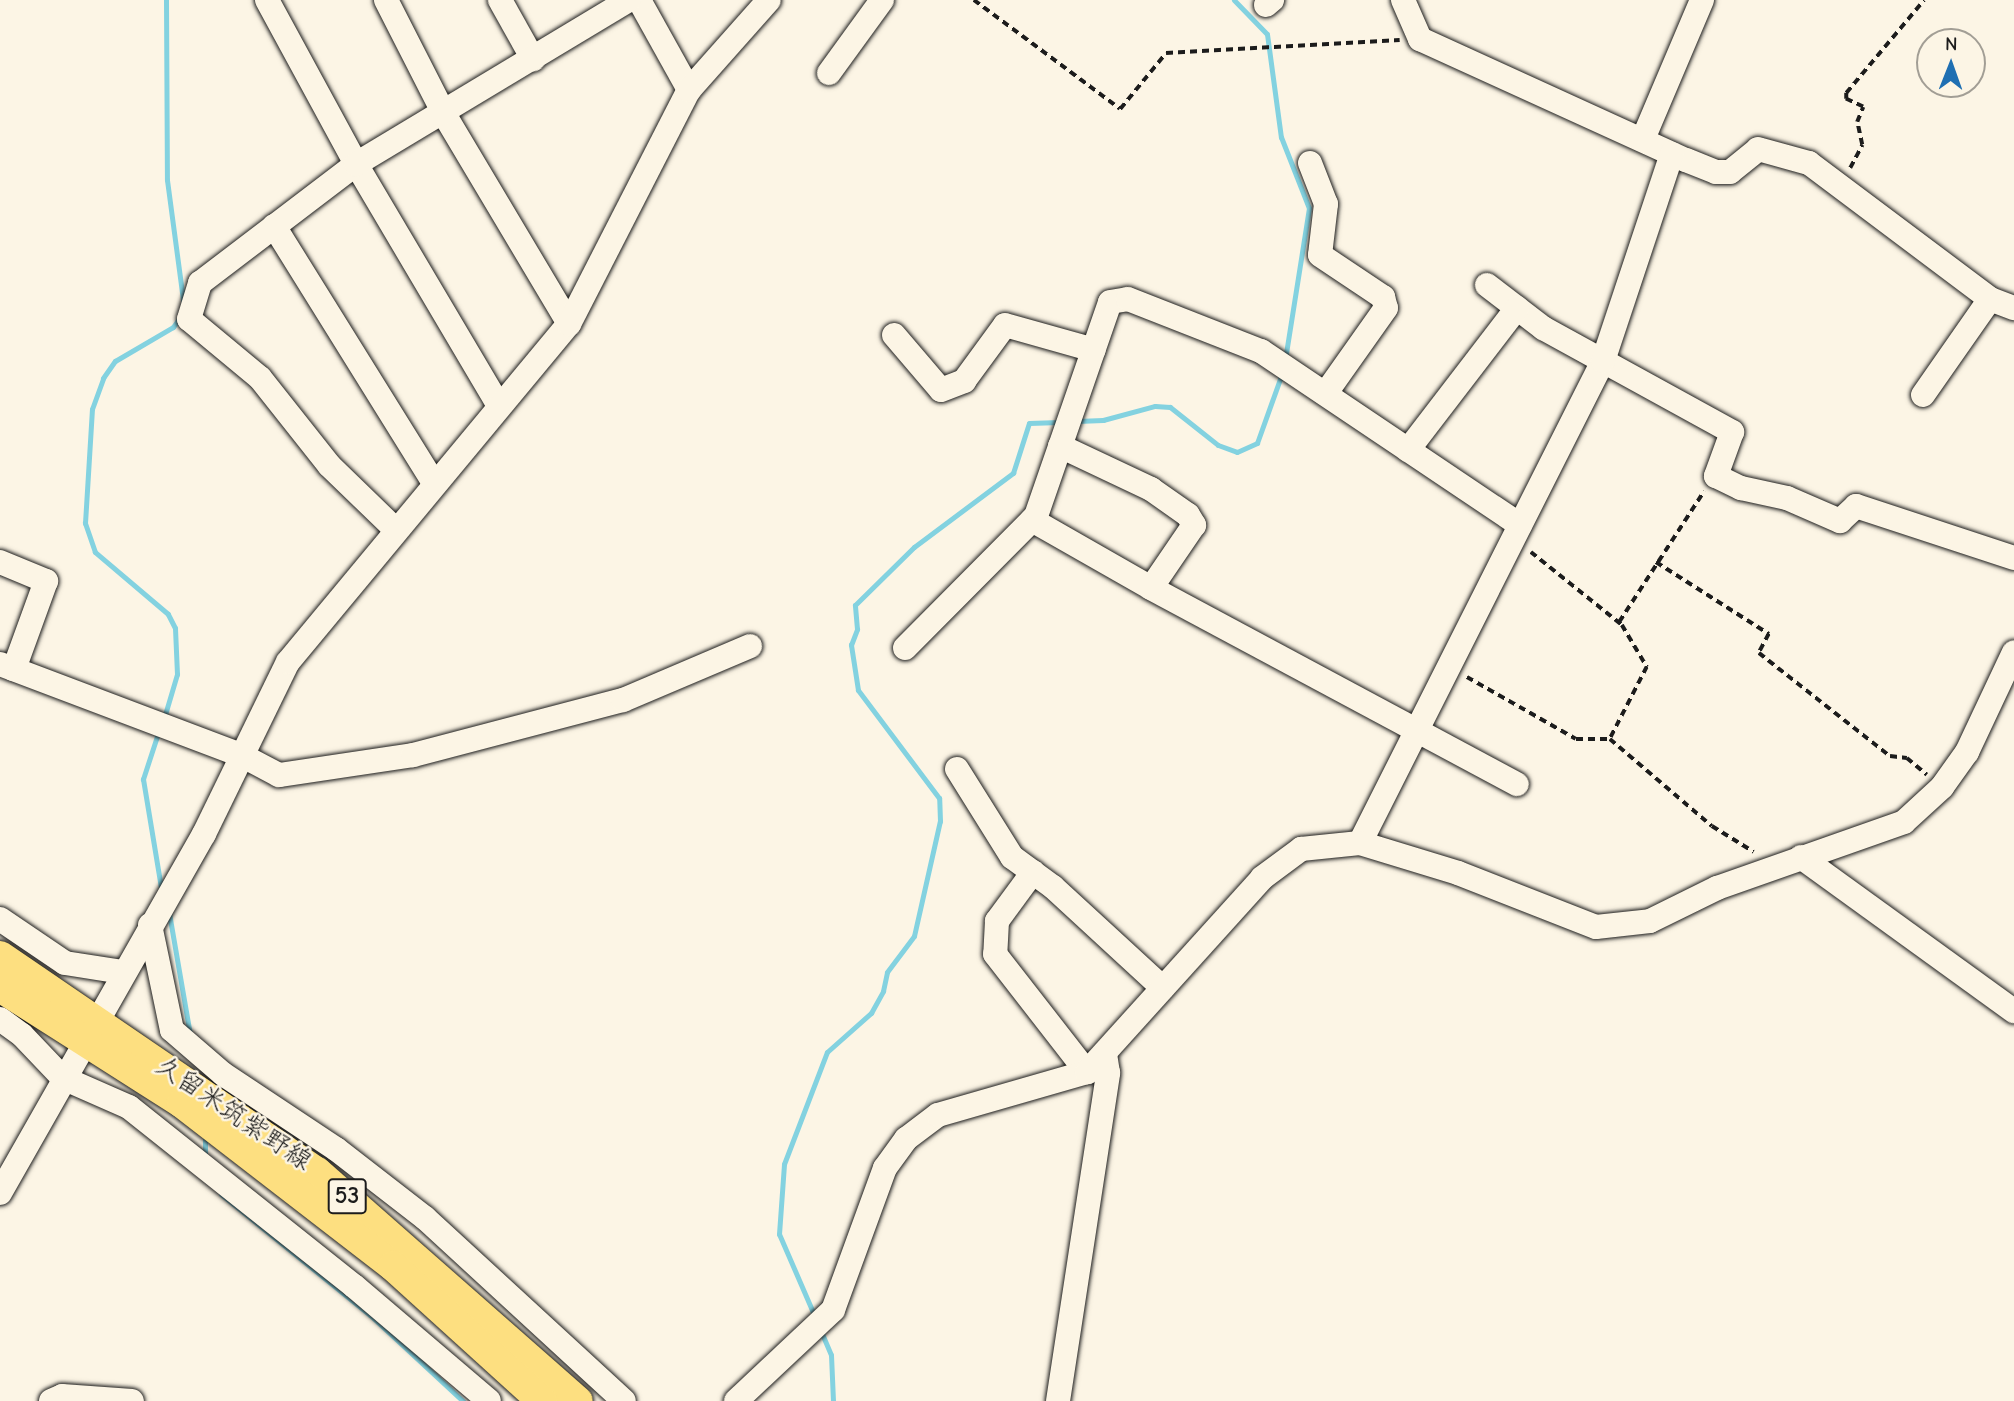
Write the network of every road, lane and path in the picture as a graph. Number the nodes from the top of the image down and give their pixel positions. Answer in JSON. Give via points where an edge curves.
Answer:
{"nodes":[{"id":1,"x":267,"y":0,"type":"edge"},
{"id":2,"x":386,"y":0,"type":"edge"},
{"id":3,"x":500,"y":0,"type":"edge"},
{"id":4,"x":629,"y":0,"type":"edge"},
{"id":5,"x":639,"y":0,"type":"edge"},
{"id":6,"x":769,"y":0,"type":"edge"},
{"id":7,"x":882,"y":0,"type":"edge"},
{"id":8,"x":974,"y":0,"type":"edge"},
{"id":9,"x":1403,"y":0,"type":"edge"},
{"id":10,"x":1702,"y":0,"type":"edge"},
{"id":11,"x":1924,"y":0,"type":"edge"},
{"id":12,"x":1420,"y":39,"type":"junction"},
{"id":13,"x":533,"y":59,"type":"junction"},
{"id":14,"x":829,"y":74,"type":"dead end"},
{"id":15,"x":689,"y":90,"type":"junction"},
{"id":16,"x":444,"y":114,"type":"junction"},
{"id":17,"x":1643,"y":139,"type":"junction"},
{"id":18,"x":1672,"y":154,"type":"junction"},
{"id":19,"x":1310,"y":163,"type":"dead end"},
{"id":20,"x":356,"y":164,"type":"junction"},
{"id":21,"x":1840,"y":187,"type":"junction"},
{"id":22,"x":274,"y":226,"type":"junction"},
{"id":23,"x":1487,"y":285,"type":"dead end"},
{"id":24,"x":1990,"y":299,"type":"junction"},
{"id":25,"x":1517,"y":308,"type":"junction"},
{"id":26,"x":2014,"y":308,"type":"edge"},
{"id":27,"x":569,"y":324,"type":"junction"},
{"id":28,"x":894,"y":335,"type":"dead end"},
{"id":29,"x":1094,"y":350,"type":"junction"},
{"id":30,"x":1603,"y":361,"type":"junction"},
{"id":31,"x":1325,"y":394,"type":"junction"},
{"id":32,"x":1923,"y":395,"type":"dead end"},
{"id":33,"x":499,"y":406,"type":"junction"},
{"id":34,"x":1060,"y":446,"type":"junction"},
{"id":35,"x":1408,"y":450,"type":"junction"},
{"id":36,"x":1716,"y":476,"type":"junction"},
{"id":37,"x":433,"y":483,"type":"junction"},
{"id":38,"x":1032,"y":520,"type":"junction"},
{"id":39,"x":396,"y":530,"type":"junction"},
{"id":40,"x":1516,"y":531,"type":"junction"},
{"id":41,"x":2014,"y":558,"type":"edge"},
{"id":42,"x":0,"y":562,"type":"edge"},
{"id":43,"x":1656,"y":562,"type":"junction"},
{"id":44,"x":1151,"y":588,"type":"junction"},
{"id":45,"x":1618,"y":622,"type":"junction"},
{"id":46,"x":750,"y":646,"type":"dead end"},
{"id":47,"x":905,"y":648,"type":"dead end"},
{"id":48,"x":2014,"y":652,"type":"edge"},
{"id":49,"x":1447,"y":666,"type":"junction"},
{"id":50,"x":7,"y":667,"type":"edge"},
{"id":51,"x":1414,"y":730,"type":"junction"},
{"id":52,"x":1610,"y":739,"type":"junction"},
{"id":53,"x":241,"y":755,"type":"junction"},
{"id":54,"x":957,"y":769,"type":"dead end"},
{"id":55,"x":1517,"y":784,"type":"dead end"},
{"id":56,"x":1942,"y":787,"type":"junction"},
{"id":57,"x":1360,"y":844,"type":"junction"},
{"id":58,"x":1801,"y":857,"type":"junction"},
{"id":59,"x":1775,"y":869,"type":"junction"},
{"id":60,"x":1033,"y":872,"type":"junction"},
{"id":61,"x":0,"y":919,"type":"edge"},
{"id":62,"x":150,"y":925,"type":"junction"},
{"id":63,"x":0,"y":956,"type":"edge"},
{"id":64,"x":123,"y":972,"type":"junction"},
{"id":65,"x":0,"y":987,"type":"edge"},
{"id":66,"x":1163,"y":988,"type":"junction"},
{"id":67,"x":2014,"y":1010,"type":"edge"},
{"id":68,"x":0,"y":1019,"type":"edge"},
{"id":69,"x":88,"y":1032,"type":"junction"},
{"id":70,"x":1105,"y":1054,"type":"junction"},
{"id":71,"x":1087,"y":1072,"type":"junction"},
{"id":72,"x":63,"y":1079,"type":"junction"},
{"id":73,"x":0,"y":1193,"type":"edge"},
{"id":74,"x":51,"y":1401,"type":"edge"},
{"id":75,"x":132,"y":1401,"type":"edge"},
{"id":76,"x":489,"y":1401,"type":"edge"},
{"id":77,"x":542,"y":1401,"type":"edge"},
{"id":78,"x":578,"y":1401,"type":"edge"},
{"id":79,"x":624,"y":1401,"type":"edge"},
{"id":80,"x":736,"y":1401,"type":"edge"},
{"id":81,"x":1058,"y":1401,"type":"edge"}],
"edges":[{"from":1,"to":20,"type":"street"},
{"from":2,"to":16,"type":"street"},
{"from":3,"to":13,"type":"street"},
{"from":4,"to":13,"type":"street"},
{"from":5,"to":15,"type":"street"},
{"from":6,"to":15,"type":"street"},
{"from":7,"to":14,"type":"street"},
{"from":8,"to":12,"type":"path","via":[[1120,110],[1166,53]]},
{"from":9,"to":12,"type":"street"},
{"from":10,"to":17,"type":"street"},
{"from":11,"to":21,"type":"path","via":[[1846,93],[1846,99],[1863,107],[1857,122],[1862,145]]},
{"from":12,"to":17,"type":"street"},
{"from":13,"to":16,"type":"street"},
{"from":15,"to":27,"type":"street"},
{"from":16,"to":20,"type":"street"},
{"from":16,"to":27,"type":"street"},
{"from":17,"to":18,"type":"street"},
{"from":18,"to":21,"type":"street","via":[[1716,172],[1730,172],[1758,149],[1777,151],[1810,163]]},
{"from":18,"to":30,"type":"street"},
{"from":19,"to":31,"type":"street","via":[[1326,204],[1320,255],[1382,296],[1386,308]]},
{"from":20,"to":22,"type":"street"},
{"from":20,"to":33,"type":"street"},
{"from":21,"to":24,"type":"street"},
{"from":22,"to":37,"type":"street"},
{"from":22,"to":39,"type":"street","via":[[200,283],[189,319],[260,378],[329,465]]},
{"from":23,"to":25,"type":"street"},
{"from":24,"to":26,"type":"street"},
{"from":24,"to":32,"type":"street"},
{"from":25,"to":30,"type":"street"},
{"from":25,"to":35,"type":"street"},
{"from":27,"to":33,"type":"street"},
{"from":28,"to":29,"type":"street","via":[[941,390],[964,381],[1005,325]]},
{"from":29,"to":31,"type":"street","via":[[1110,302],[1128,299],[1261,351]]},
{"from":29,"to":34,"type":"street"},
{"from":30,"to":36,"type":"street","via":[[1731,432]]},
{"from":30,"to":40,"type":"street"},
{"from":31,"to":35,"type":"street"},
{"from":33,"to":37,"type":"street"},
{"from":34,"to":38,"type":"street"},
{"from":34,"to":44,"type":"street","via":[[1151,489],[1188,515],[1194,525]]},
{"from":35,"to":40,"type":"street"},
{"from":36,"to":41,"type":"street","via":[[1741,488],[1787,498],[1840,521],[1856,506]]},
{"from":36,"to":43,"type":"path"},
{"from":37,"to":39,"type":"street"},
{"from":38,"to":44,"type":"street"},
{"from":38,"to":47,"type":"street"},
{"from":39,"to":53,"type":"street","via":[[288,662]]},
{"from":40,"to":45,"type":"path"},
{"from":40,"to":49,"type":"street"},
{"from":42,"to":50,"type":"street","via":[[46,581]]},
{"from":43,"to":45,"type":"path"},
{"from":43,"to":56,"type":"path","via":[[1769,634],[1759,653],[1890,756],[1907,758]]},
{"from":44,"to":51,"type":"street"},
{"from":45,"to":52,"type":"path","via":[[1647,667]]},
{"from":46,"to":53,"type":"street","via":[[623,700],[413,755],[279,775]]},
{"from":48,"to":56,"type":"street","via":[[1985,720]]},
{"from":49,"to":51,"type":"street"},
{"from":49,"to":52,"type":"path","via":[[1576,739]]},
{"from":50,"to":53,"type":"street"},
{"from":51,"to":55,"type":"street"},
{"from":51,"to":57,"type":"street"},
{"from":52,"to":59,"type":"path","via":[[1712,826]]},
{"from":53,"to":62,"type":"street","via":[[204,834]]},
{"from":54,"to":60,"type":"street","via":[[1012,857]]},
{"from":56,"to":58,"type":"street","via":[[1904,822]]},
{"from":57,"to":59,"type":"street","via":[[1458,873],[1596,927],[1650,921],[1717,888]]},
{"from":57,"to":66,"type":"street","via":[[1301,849],[1262,878]]},
{"from":58,"to":59,"type":"street"},
{"from":58,"to":67,"type":"street"},
{"from":60,"to":66,"type":"street"},
{"from":60,"to":71,"type":"street","via":[[997,921],[995,954]]},
{"from":61,"to":64,"type":"street","via":[[65,964]]},
{"from":62,"to":64,"type":"street"},
{"from":62,"to":79,"type":"street","via":[[172,1030],[223,1074],[335,1149],[425,1218]]},
{"from":63,"to":69,"type":"main road","name":"久留米筑紫野線","number":"53"},
{"from":64,"to":69,"type":"street"},
{"from":65,"to":69,"type":"main road","name":"久留米筑紫野線","number":"53"},
{"from":66,"to":70,"type":"street"},
{"from":68,"to":72,"type":"street","via":[[22,1035]]},
{"from":69,"to":72,"type":"street"},
{"from":69,"to":77,"type":"main road","name":"久留米筑紫野線","number":"53","via":[[393,1266]]},
{"from":69,"to":78,"type":"main road","name":"久留米筑紫野線","number":"53","via":[[192,1083],[317,1171]]},
{"from":70,"to":71,"type":"street"},
{"from":70,"to":81,"type":"street","via":[[1108,1073]]},
{"from":71,"to":80,"type":"street","via":[[938,1115],[905,1139],[886,1168],[833,1310]]},
{"from":72,"to":73,"type":"street"},
{"from":72,"to":76,"type":"street","via":[[129,1107],[355,1286]]},
{"from":74,"to":75,"type":"street","via":[[62,1396]]}]}
